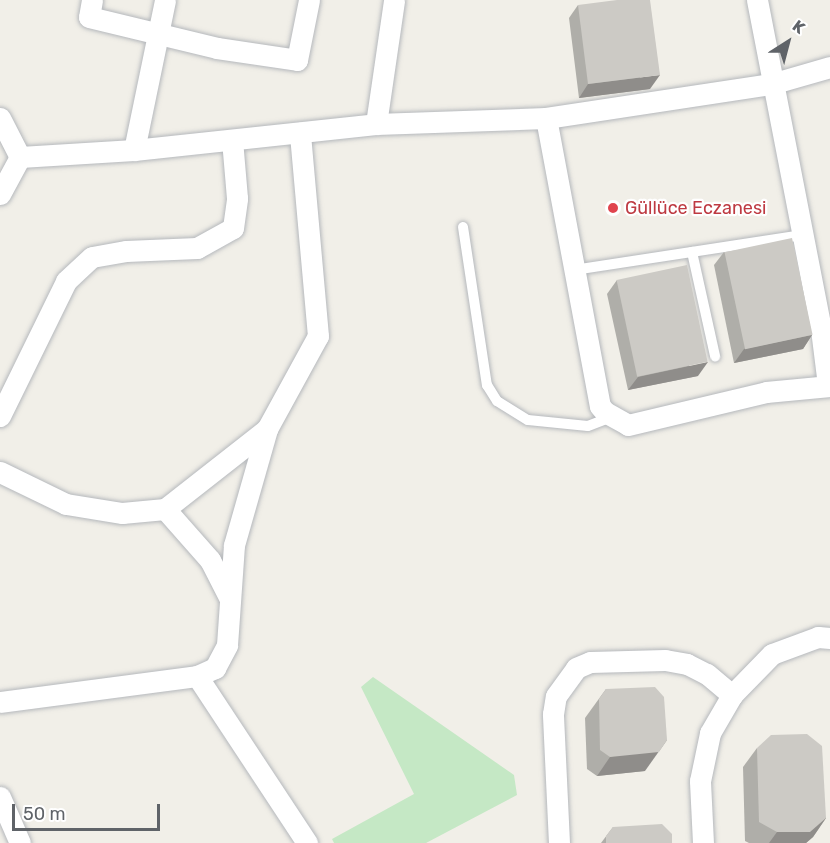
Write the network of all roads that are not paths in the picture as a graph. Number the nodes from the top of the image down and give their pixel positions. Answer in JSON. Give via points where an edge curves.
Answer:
{"nodes":[{"id":1,"x":92,"y":0,"type":"edge"},
{"id":2,"x":165,"y":0,"type":"edge"},
{"id":3,"x":309,"y":0,"type":"edge"},
{"id":4,"x":394,"y":0,"type":"edge"},
{"id":5,"x":757,"y":0,"type":"edge"},
{"id":6,"x":157,"y":34,"type":"junction"},
{"id":7,"x":830,"y":67,"type":"edge"},
{"id":8,"x":771,"y":84,"type":"junction"},
{"id":9,"x":0,"y":118,"type":"edge"},
{"id":10,"x":546,"y":118,"type":"junction"},
{"id":11,"x":376,"y":124,"type":"junction"},
{"id":12,"x":300,"y":133,"type":"junction"},
{"id":13,"x":232,"y":140,"type":"junction"},
{"id":14,"x":134,"y":150,"type":"junction"},
{"id":15,"x":20,"y":157,"type":"junction"},
{"id":16,"x":0,"y":194,"type":"edge"},
{"id":17,"x":463,"y":227,"type":"dead end"},
{"id":18,"x":802,"y":235,"type":"junction"},
{"id":19,"x":692,"y":252,"type":"junction"},
{"id":20,"x":574,"y":270,"type":"junction"},
{"id":21,"x":715,"y":356,"type":"dead end"},
{"id":22,"x":829,"y":385,"type":"edge"},
{"id":23,"x":0,"y":417,"type":"edge"},
{"id":24,"x":611,"y":417,"type":"junction"},
{"id":25,"x":267,"y":429,"type":"junction"},
{"id":26,"x":0,"y":472,"type":"edge"},
{"id":27,"x":165,"y":508,"type":"junction"},
{"id":28,"x":230,"y":599,"type":"junction"},
{"id":29,"x":830,"y":638,"type":"edge"},
{"id":30,"x":197,"y":676,"type":"junction"},
{"id":31,"x":732,"y":695,"type":"junction"},
{"id":32,"x":0,"y":702,"type":"edge"},
{"id":33,"x":0,"y":797,"type":"edge"},
{"id":34,"x":20,"y":843,"type":"edge"},
{"id":35,"x":307,"y":843,"type":"edge"},
{"id":36,"x":559,"y":843,"type":"edge"},
{"id":37,"x":703,"y":843,"type":"edge"}],
"edges":[{"from":1,"to":6,"type":"street","via":[[89,17]]},
{"from":2,"to":6,"type":"street"},
{"from":3,"to":6,"type":"street","via":[[297,60]]},
{"from":4,"to":11,"type":"street"},
{"from":5,"to":8,"type":"street"},
{"from":6,"to":14,"type":"street"},
{"from":7,"to":8,"type":"street"},
{"from":8,"to":10,"type":"street"},
{"from":8,"to":18,"type":"street"},
{"from":9,"to":15,"type":"street"},
{"from":10,"to":11,"type":"street"},
{"from":10,"to":20,"type":"street"},
{"from":11,"to":12,"type":"street"},
{"from":12,"to":13,"type":"street"},
{"from":12,"to":25,"type":"street","via":[[318,336]]},
{"from":13,"to":14,"type":"street"},
{"from":13,"to":23,"type":"street","via":[[237,198],[233,228],[197,248],[126,251],[92,257],[66,281]]},
{"from":14,"to":15,"type":"street"},
{"from":15,"to":16,"type":"street"},
{"from":17,"to":24,"type":"lane","via":[[487,385],[497,401],[528,420],[588,426]]},
{"from":18,"to":19,"type":"lane"},
{"from":18,"to":22,"type":"street"},
{"from":19,"to":20,"type":"lane"},
{"from":19,"to":21,"type":"lane"},
{"from":20,"to":24,"type":"street","via":[[600,406]]},
{"from":22,"to":24,"type":"street","via":[[765,392],[628,425]]},
{"from":25,"to":27,"type":"street"},
{"from":25,"to":28,"type":"street","via":[[234,545]]},
{"from":26,"to":27,"type":"street","via":[[66,504],[122,513]]},
{"from":27,"to":28,"type":"street","via":[[210,560]]},
{"from":28,"to":30,"type":"street","via":[[227,645],[215,668]]},
{"from":29,"to":31,"type":"street","via":[[818,637],[772,654]]},
{"from":30,"to":32,"type":"street"},
{"from":30,"to":35,"type":"street"},
{"from":31,"to":36,"type":"street","via":[[707,674],[687,664],[665,660],[590,662],[576,668],[556,696],[553,714]]},
{"from":31,"to":37,"type":"street","via":[[710,733],[700,781]]},
{"from":33,"to":34,"type":"street"}]}
